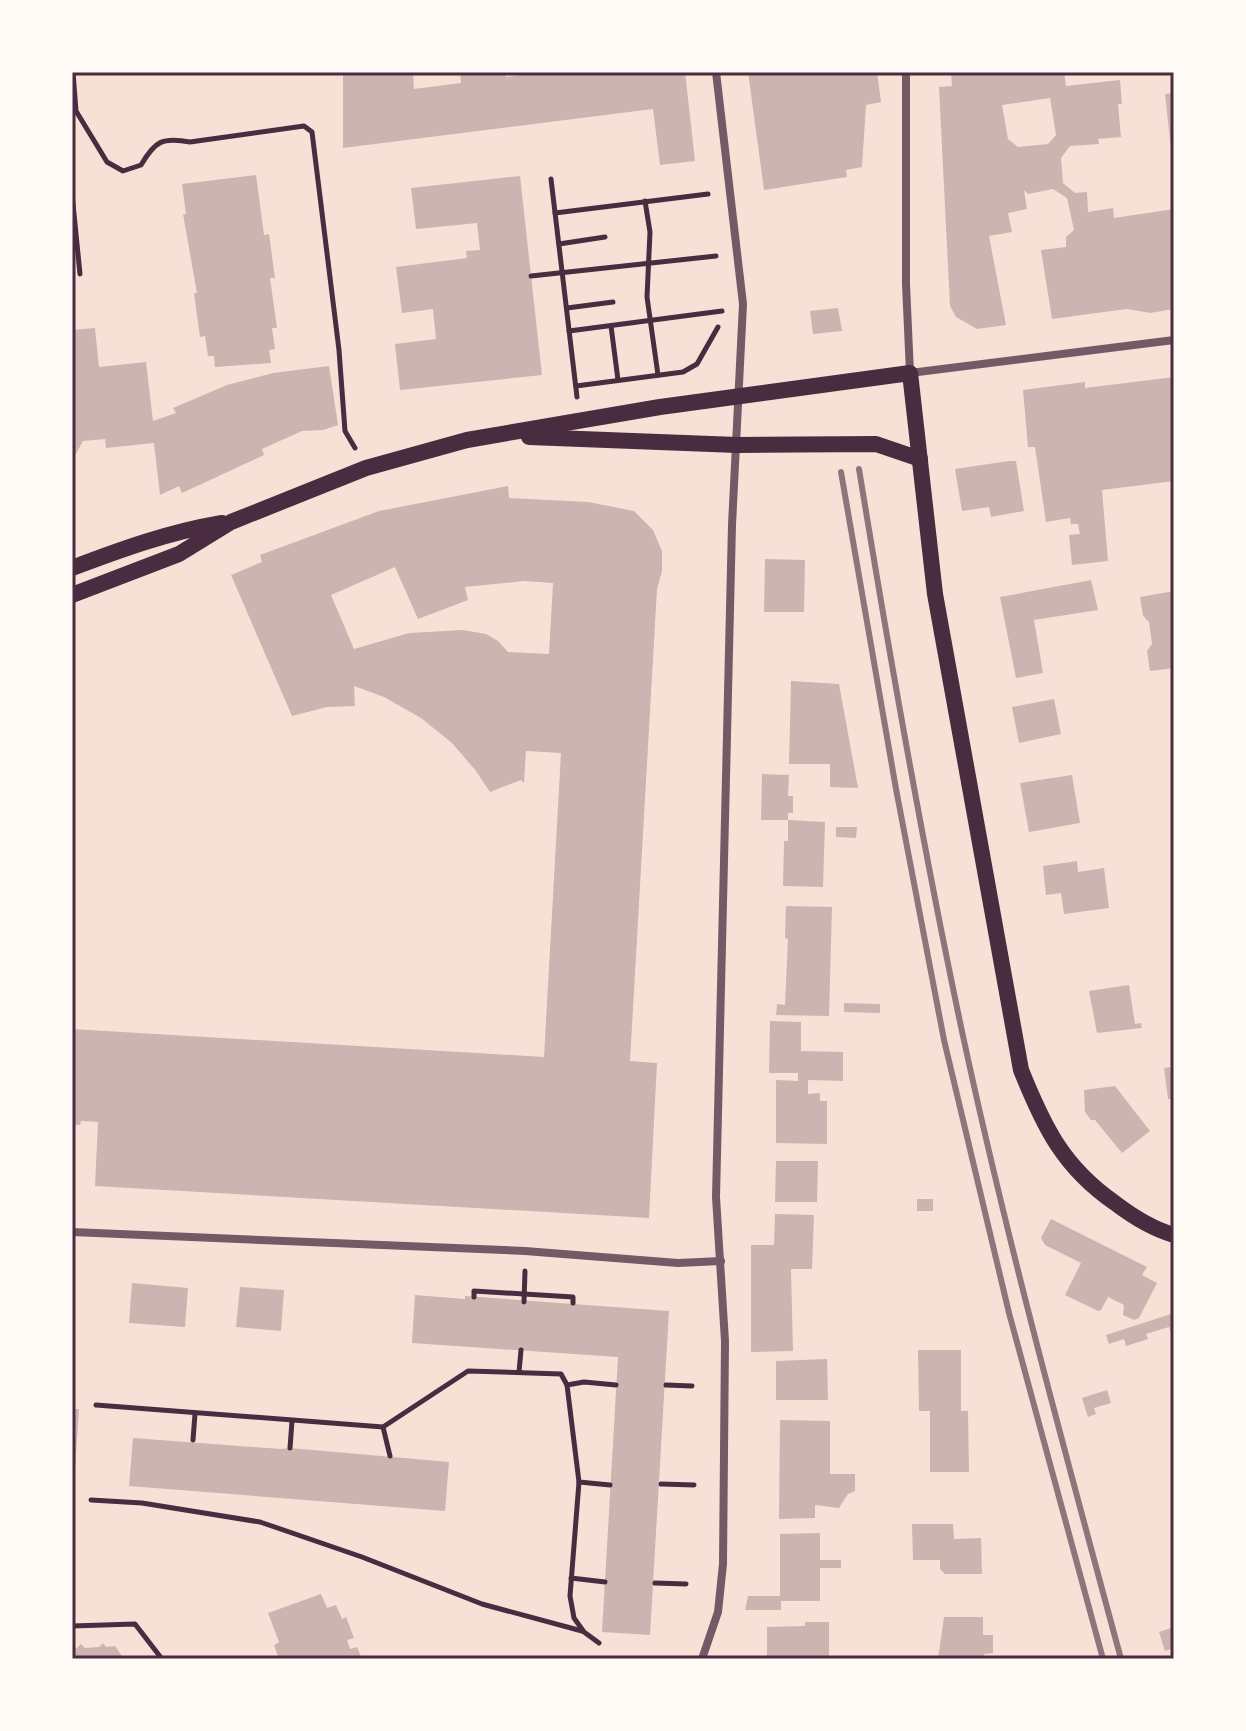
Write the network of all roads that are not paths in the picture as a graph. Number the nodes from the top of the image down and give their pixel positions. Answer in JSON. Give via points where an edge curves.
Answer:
{"nodes":[{"id":1,"x":716,"y":72,"type":"edge"},
{"id":2,"x":906,"y":72,"type":"edge"},
{"id":3,"x":1174,"y":340,"type":"edge"},
{"id":4,"x":910,"y":373,"type":"junction"},
{"id":5,"x":739,"y":396,"type":"junction"},
{"id":6,"x":496,"y":436,"type":"junction"},
{"id":7,"x":737,"y":445,"type":"junction"},
{"id":8,"x":920,"y":459,"type":"junction"},
{"id":9,"x":231,"y":522,"type":"junction"},
{"id":10,"x":72,"y":568,"type":"edge"},
{"id":11,"x":72,"y":595,"type":"edge"},
{"id":12,"x":72,"y":1232,"type":"edge"},
{"id":13,"x":1174,"y":1235,"type":"edge"},
{"id":14,"x":721,"y":1261,"type":"junction"},
{"id":15,"x":702,"y":1659,"type":"edge"}],
"edges":[{"from":1,"to":5,"type":"street","via":[[743,304]]},
{"from":2,"to":4,"type":"street"},
{"from":3,"to":4,"type":"street"},
{"from":4,"to":5,"type":"main road"},
{"from":4,"to":8,"type":"main road"},
{"from":5,"to":6,"type":"main road"},
{"from":5,"to":7,"type":"street"},
{"from":6,"to":7,"type":"main road"},
{"from":6,"to":9,"type":"main road","via":[[366,468]]},
{"from":7,"to":8,"type":"main road","via":[[876,444]]},
{"from":7,"to":14,"type":"street","via":[[716,1197]]},
{"from":8,"to":13,"type":"main road","via":[[935,594],[1021,1070],[1040,1118],[1090,1186],[1129,1214]]},
{"from":9,"to":10,"type":"main road","via":[[145,541]]},
{"from":9,"to":11,"type":"main road","via":[[179,554]]},
{"from":12,"to":14,"type":"street"},
{"from":14,"to":15,"type":"street","via":[[723,1564],[718,1612]]}]}
